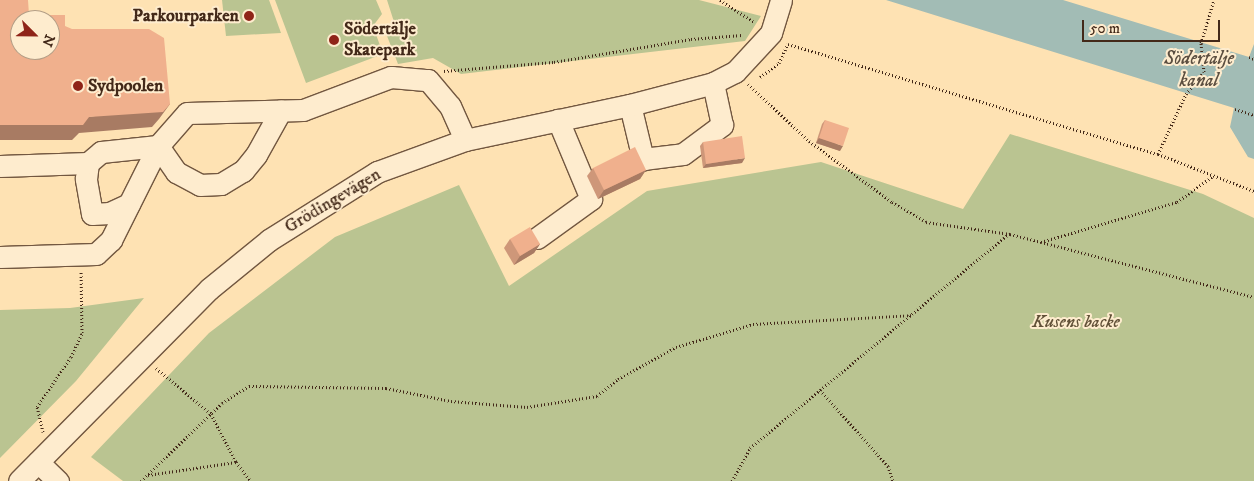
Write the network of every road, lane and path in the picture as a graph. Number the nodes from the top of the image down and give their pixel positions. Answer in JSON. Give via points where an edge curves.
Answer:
{"nodes":[{"id":1,"x":720,"y":0,"type":"edge"},
{"id":2,"x":780,"y":0,"type":"edge"},
{"id":3,"x":1214,"y":0,"type":"edge"},
{"id":4,"x":771,"y":33,"type":"junction"},
{"id":5,"x":1249,"y":58,"type":"dead end"},
{"id":6,"x":1254,"y":59,"type":"edge"},
{"id":7,"x":742,"y":78,"type":"junction"},
{"id":8,"x":428,"y":80,"type":"junction"},
{"id":9,"x":713,"y":83,"type":"junction"},
{"id":10,"x":630,"y":105,"type":"junction"},
{"id":11,"x":1235,"y":109,"type":"dead end"},
{"id":12,"x":281,"y":110,"type":"junction"},
{"id":13,"x":1254,"y":115,"type":"edge"},
{"id":14,"x":558,"y":120,"type":"junction"},
{"id":15,"x":464,"y":140,"type":"junction"},
{"id":16,"x":158,"y":146,"type":"junction"},
{"id":17,"x":1158,"y":154,"type":"junction"},
{"id":18,"x":88,"y":163,"type":"junction"},
{"id":19,"x":0,"y":166,"type":"edge"},
{"id":20,"x":1213,"y":176,"type":"junction"},
{"id":21,"x":1254,"y":192,"type":"edge"},
{"id":22,"x":129,"y":204,"type":"junction"},
{"id":23,"x":1010,"y":234,"type":"junction"},
{"id":24,"x":538,"y":238,"type":"edge"},
{"id":25,"x":1041,"y":242,"type":"junction"},
{"id":26,"x":81,"y":255,"type":"junction"},
{"id":27,"x":0,"y":257,"type":"edge"},
{"id":28,"x":1254,"y":297,"type":"edge"},
{"id":29,"x":912,"y":315,"type":"junction"},
{"id":30,"x":142,"y":356,"type":"junction"},
{"id":31,"x":820,"y":390,"type":"junction"},
{"id":32,"x":212,"y":414,"type":"junction"},
{"id":33,"x":45,"y":455,"type":"junction"},
{"id":34,"x":236,"y":462,"type":"junction"},
{"id":35,"x":147,"y":475,"type":"junction"},
{"id":36,"x":19,"y":481,"type":"edge"},
{"id":37,"x":58,"y":481,"type":"edge"},
{"id":38,"x":141,"y":481,"type":"edge"},
{"id":39,"x":251,"y":481,"type":"edge"},
{"id":40,"x":732,"y":481,"type":"edge"},
{"id":41,"x":893,"y":481,"type":"edge"}],
"edges":[{"from":1,"to":4,"type":"path"},
{"from":2,"to":4,"type":"street","name":"Grödingevägen"},
{"from":3,"to":17,"type":"path","via":[[1201,43],[1204,72],[1186,94]]},
{"from":4,"to":7,"type":"street","name":"Grödingevägen"},
{"from":4,"to":8,"type":"path","via":[[691,39],[554,62],[447,68]]},
{"from":5,"to":6,"type":"path"},
{"from":7,"to":9,"type":"street","name":"Grödingevägen"},
{"from":7,"to":17,"type":"path","via":[[779,63],[788,44]]},
{"from":7,"to":23,"type":"path","via":[[808,141],[892,202],[926,222]]},
{"from":8,"to":12,"type":"street","via":[[391,78],[303,110]]},
{"from":8,"to":15,"type":"street","via":[[450,106]]},
{"from":9,"to":10,"type":"street","name":"Grödingevägen"},
{"from":9,"to":10,"type":"street","via":[[722,125],[683,154],[644,159]]},
{"from":10,"to":14,"type":"street","name":"Grödingevägen"},
{"from":11,"to":13,"type":"path"},
{"from":12,"to":16,"type":"street","via":[[187,113]]},
{"from":12,"to":16,"type":"street","via":[[256,155],[243,170],[222,184],[200,185],[176,172]]},
{"from":14,"to":15,"type":"street","name":"Grödingevägen"},
{"from":14,"to":24,"type":"street","via":[[591,199]]},
{"from":15,"to":30,"type":"street","name":"Grödingevägen","via":[[377,172],[269,240],[209,289]]},
{"from":16,"to":18,"type":"street","via":[[101,152]]},
{"from":16,"to":22,"type":"street"},
{"from":17,"to":20,"type":"path"},
{"from":18,"to":19,"type":"street"},
{"from":18,"to":22,"type":"street","via":[[86,180],[92,214],[110,213]]},
{"from":20,"to":21,"type":"path"},
{"from":20,"to":25,"type":"path","via":[[1177,202]]},
{"from":22,"to":26,"type":"street","via":[[111,240],[96,254]]},
{"from":23,"to":25,"type":"path"},
{"from":23,"to":29,"type":"path"},
{"from":25,"to":28,"type":"path"},
{"from":26,"to":27,"type":"street"},
{"from":26,"to":33,"type":"path","via":[[82,333],[71,357],[37,407]]},
{"from":29,"to":31,"type":"path"},
{"from":29,"to":32,"type":"path","via":[[753,324],[676,347],[618,379],[597,396],[527,407],[451,401],[386,388],[249,386]]},
{"from":30,"to":32,"type":"path"},
{"from":30,"to":33,"type":"street","name":"Grödingevägen"},
{"from":31,"to":40,"type":"path","via":[[750,448]]},
{"from":31,"to":41,"type":"path","via":[[888,466]]},
{"from":32,"to":34,"type":"path"},
{"from":32,"to":35,"type":"path"},
{"from":33,"to":36,"type":"street","name":"Grödingevägen"},
{"from":33,"to":37,"type":"street"},
{"from":34,"to":35,"type":"path"},
{"from":34,"to":39,"type":"path"},
{"from":35,"to":38,"type":"path"}]}
